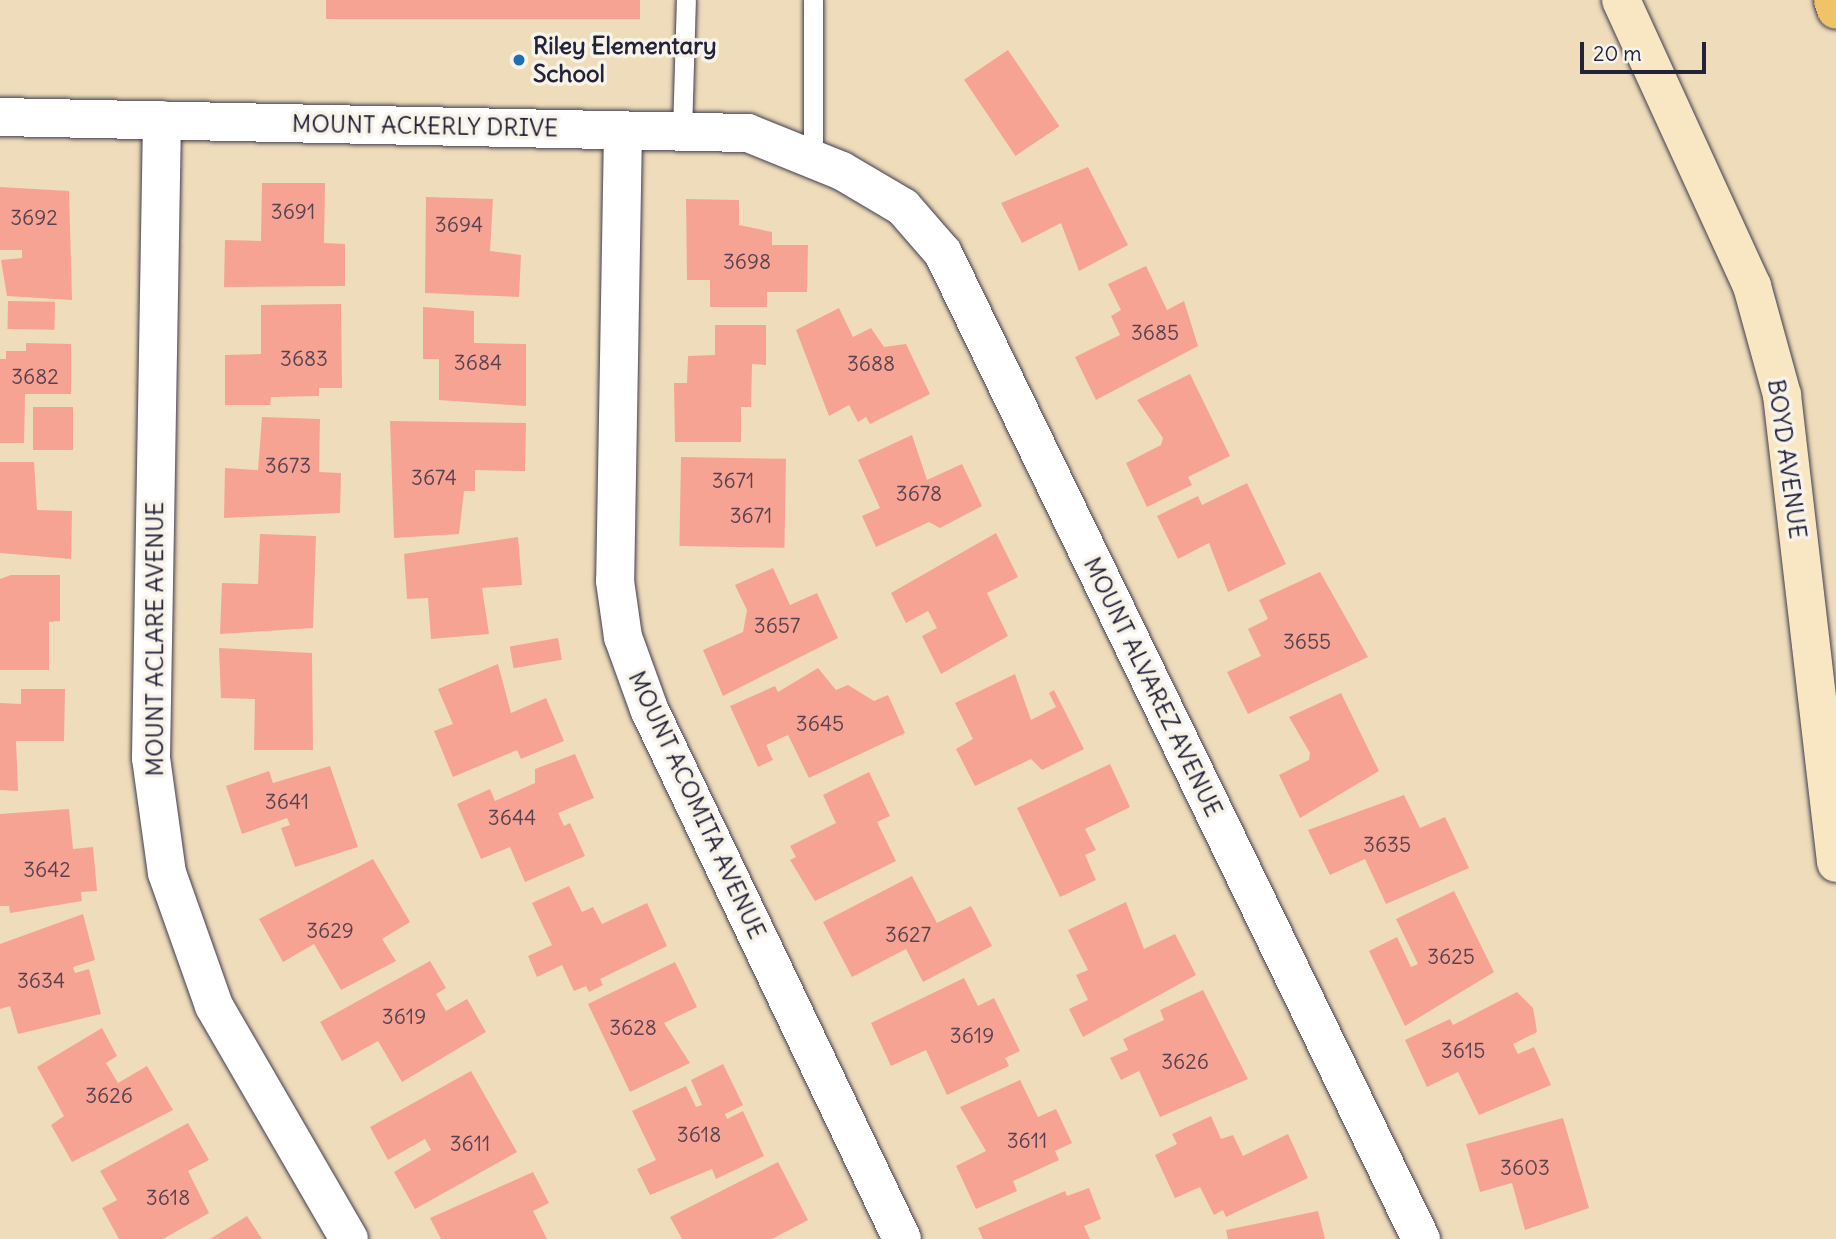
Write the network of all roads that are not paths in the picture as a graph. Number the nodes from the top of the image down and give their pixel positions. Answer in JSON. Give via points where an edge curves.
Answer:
{"nodes":[{"id":1,"x":686,"y":0,"type":"edge"},
{"id":2,"x":813,"y":0,"type":"edge"},
{"id":3,"x":1621,"y":0,"type":"edge"},
{"id":4,"x":1833,"y":0,"type":"edge"},
{"id":5,"x":1836,"y":10,"type":"edge"},
{"id":6,"x":0,"y":117,"type":"edge"},
{"id":7,"x":162,"y":120,"type":"junction"},
{"id":8,"x":623,"y":131,"type":"junction"},
{"id":9,"x":682,"y":132,"type":"junction"},
{"id":10,"x":827,"y":166,"type":"junction"},
{"id":11,"x":1836,"y":863,"type":"edge"},
{"id":12,"x":349,"y":1239,"type":"edge"},
{"id":13,"x":902,"y":1239,"type":"edge"},
{"id":14,"x":1421,"y":1239,"type":"edge"}],
"edges":[{"from":1,"to":9,"type":"lane"},
{"from":2,"to":10,"type":"lane"},
{"from":3,"to":11,"type":"street","name":"BOYD AVENUE","via":[[1752,286],[1782,395]]},
{"from":4,"to":5,"type":"main road"},
{"from":6,"to":7,"type":"street","name":"MOUNT ACKERLY DRIVE"},
{"from":7,"to":8,"type":"street","name":"MOUNT ACKERLY DRIVE"},
{"from":7,"to":12,"type":"street","name":"MOUNT ACLARE AVENUE","via":[[151,758],[167,873],[214,1006]]},
{"from":8,"to":9,"type":"street","name":"MOUNT ACKERLY DRIVE"},
{"from":8,"to":13,"type":"street","name":"MOUNT ACOMITA AVENUE","via":[[615,581],[623,637],[649,709]]},
{"from":9,"to":10,"type":"street","name":"MOUNT ACKERLY DRIVE","via":[[748,133]]},
{"from":10,"to":14,"type":"street","name":"MOUNT ALVAREZ AVENUE","via":[[903,207],[943,253]]}]}
